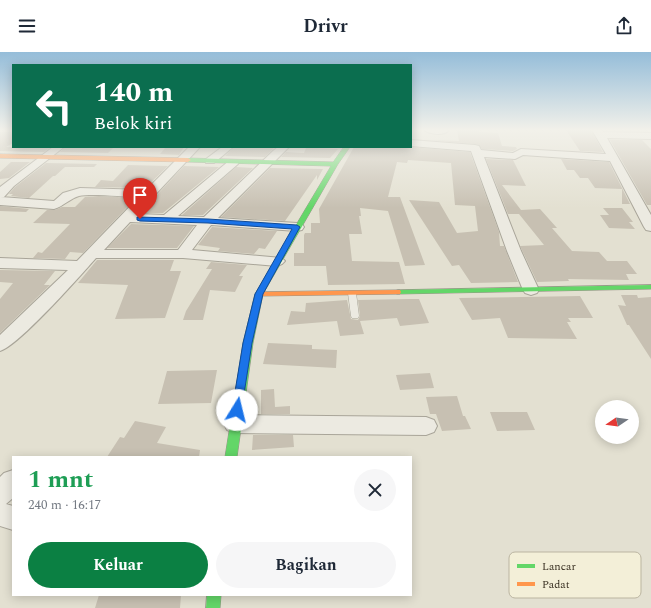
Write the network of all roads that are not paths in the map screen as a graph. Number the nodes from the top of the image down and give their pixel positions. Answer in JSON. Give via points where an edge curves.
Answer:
{"nodes":[{"id":1,"x":0,"y":156,"type":"edge"},
{"id":2,"x":187,"y":156,"type":"edge"},
{"id":3,"x":216,"y":156,"type":"edge"},
{"id":4,"x":273,"y":156,"type":"edge"},
{"id":5,"x":341,"y":156,"type":"edge"},
{"id":6,"x":478,"y":156,"type":"edge"},
{"id":7,"x":582,"y":156,"type":"edge"},
{"id":8,"x":45,"y":157,"type":"junction"},
{"id":9,"x":613,"y":158,"type":"joint"},
{"id":10,"x":183,"y":160,"type":"junction"},
{"id":11,"x":210,"y":161,"type":"junction"},
{"id":12,"x":234,"y":162,"type":"junction"},
{"id":13,"x":265,"y":162,"type":"junction"},
{"id":14,"x":335,"y":164,"type":"junction"},
{"id":15,"x":0,"y":194,"type":"edge"},
{"id":16,"x":150,"y":194,"type":"junction"},
{"id":17,"x":0,"y":201,"type":"edge"},
{"id":18,"x":125,"y":218,"type":"junction"},
{"id":19,"x":168,"y":219,"type":"junction"},
{"id":20,"x":208,"y":221,"type":"junction"},
{"id":21,"x":297,"y":227,"type":"junction"},
{"id":22,"x":651,"y":227,"type":"edge"},
{"id":23,"x":93,"y":254,"type":"junction"},
{"id":24,"x":183,"y":254,"type":"junction"},
{"id":25,"x":277,"y":261,"type":"junction"},
{"id":26,"x":0,"y":263,"type":"edge"},
{"id":27,"x":82,"y":266,"type":"junction"},
{"id":28,"x":651,"y":287,"type":"edge"},
{"id":29,"x":531,"y":290,"type":"junction"},
{"id":30,"x":352,"y":293,"type":"junction"},
{"id":31,"x":259,"y":294,"type":"junction"},
{"id":32,"x":355,"y":316,"type":"dead end"},
{"id":33,"x":0,"y":345,"type":"edge"},
{"id":34,"x":235,"y":424,"type":"junction"},
{"id":35,"x":426,"y":426,"type":"dead end"},
{"id":36,"x":231,"y":456,"type":"edge"},
{"id":37,"x":12,"y":481,"type":"edge"},
{"id":38,"x":0,"y":495,"type":"edge"},
{"id":39,"x":0,"y":514,"type":"edge"},
{"id":40,"x":12,"y":518,"type":"edge"},
{"id":41,"x":214,"y":596,"type":"edge"},
{"id":42,"x":213,"y":608,"type":"edge"}],
"edges":[{"from":1,"to":8,"type":"street"},
{"from":2,"to":10,"type":"street"},
{"from":3,"to":11,"type":"street"},
{"from":4,"to":13,"type":"street"},
{"from":5,"to":14,"type":"street"},
{"from":6,"to":29,"type":"street"},
{"from":7,"to":9,"type":"street"},
{"from":8,"to":10,"type":"street"},
{"from":8,"to":15,"type":"street"},
{"from":9,"to":22,"type":"street"},
{"from":10,"to":11,"type":"street"},
{"from":10,"to":16,"type":"street"},
{"from":11,"to":12,"type":"street"},
{"from":12,"to":13,"type":"street"},
{"from":12,"to":19,"type":"street"},
{"from":13,"to":14,"type":"street"},
{"from":13,"to":20,"type":"street"},
{"from":14,"to":21,"type":"street"},
{"from":16,"to":17,"type":"street","via":[[80,192],[67,196],[54,205]]},
{"from":16,"to":18,"type":"street"},
{"from":18,"to":19,"type":"street"},
{"from":18,"to":23,"type":"street"},
{"from":19,"to":20,"type":"street"},
{"from":20,"to":21,"type":"street"},
{"from":20,"to":24,"type":"street"},
{"from":21,"to":25,"type":"street"},
{"from":23,"to":24,"type":"street"},
{"from":23,"to":27,"type":"street"},
{"from":24,"to":25,"type":"street"},
{"from":25,"to":31,"type":"street"},
{"from":26,"to":27,"type":"street"},
{"from":27,"to":33,"type":"street"},
{"from":28,"to":29,"type":"street"},
{"from":29,"to":30,"type":"street"},
{"from":30,"to":31,"type":"street"},
{"from":30,"to":32,"type":"lane"},
{"from":31,"to":34,"type":"street"},
{"from":34,"to":35,"type":"street"},
{"from":34,"to":36,"type":"street"},
{"from":37,"to":38,"type":"street"},
{"from":39,"to":40,"type":"street"},
{"from":41,"to":42,"type":"street"}]}
